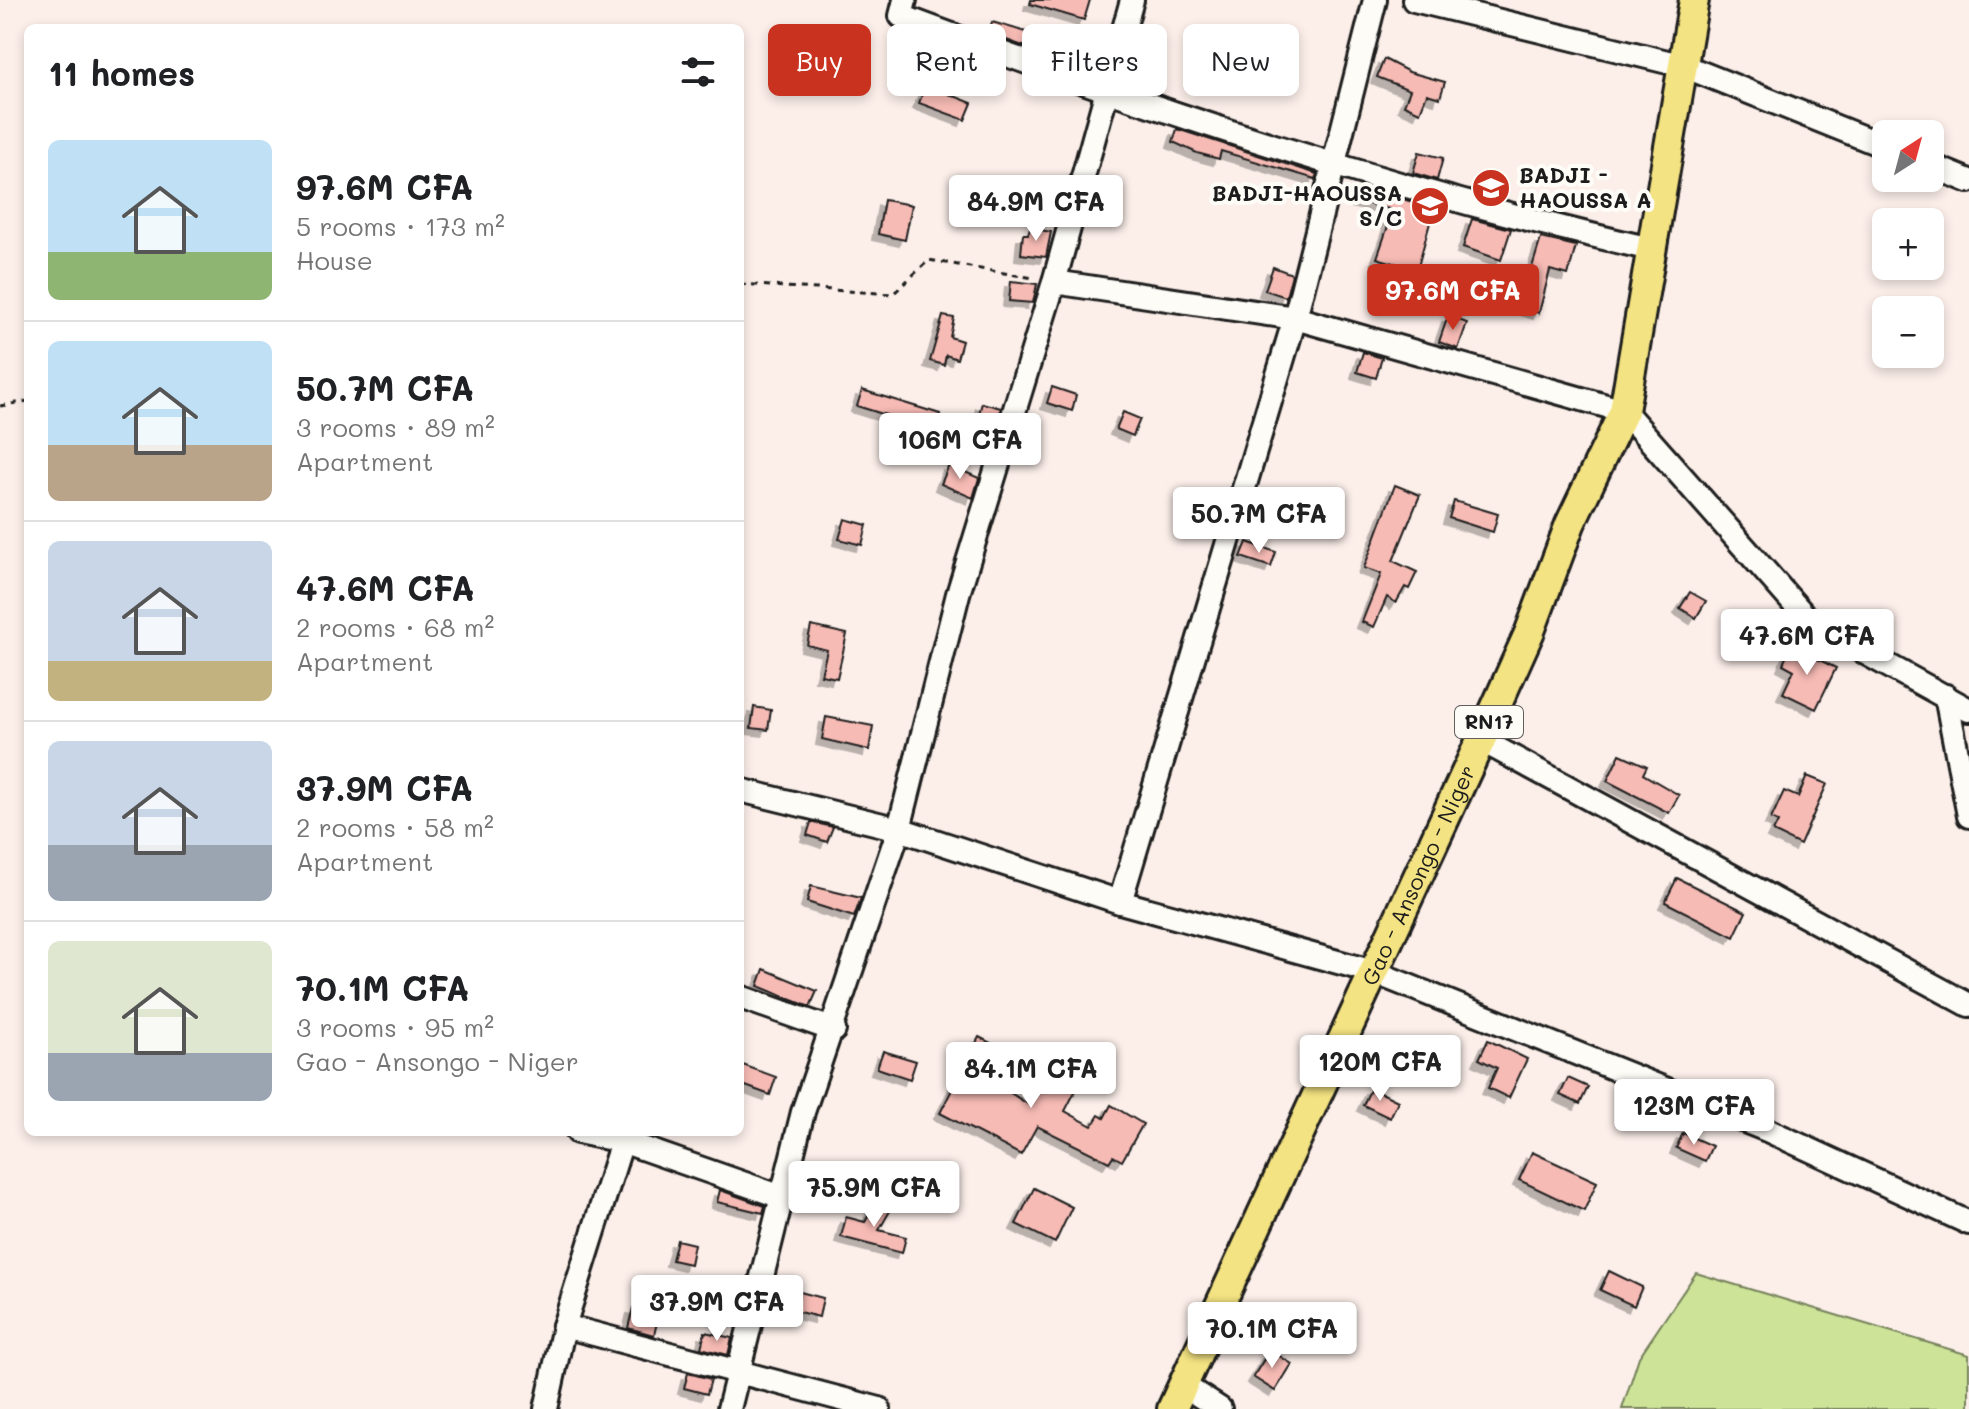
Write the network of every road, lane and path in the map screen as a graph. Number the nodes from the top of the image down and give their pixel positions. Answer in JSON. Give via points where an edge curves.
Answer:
{"nodes":[{"id":1,"x":905,"y":0,"type":"edge"},
{"id":2,"x":1132,"y":0,"type":"edge"},
{"id":3,"x":1375,"y":0,"type":"edge"},
{"id":4,"x":1414,"y":0,"type":"edge"},
{"id":5,"x":1694,"y":0,"type":"edge"},
{"id":6,"x":1125,"y":24,"type":"edge"},
{"id":7,"x":1022,"y":61,"type":"edge"},
{"id":8,"x":1684,"y":66,"type":"junction"},
{"id":9,"x":1103,"y":96,"type":"edge"},
{"id":10,"x":1119,"y":96,"type":"edge"},
{"id":11,"x":1872,"y":141,"type":"edge"},
{"id":12,"x":1335,"y":167,"type":"junction"},
{"id":13,"x":1944,"y":171,"type":"edge"},
{"id":14,"x":1969,"y":181,"type":"edge"},
{"id":15,"x":1651,"y":249,"type":"junction"},
{"id":16,"x":1054,"y":282,"type":"junction"},
{"id":17,"x":744,"y":284,"type":"edge"},
{"id":18,"x":1295,"y":318,"type":"junction"},
{"id":19,"x":24,"y":402,"type":"edge"},
{"id":20,"x":0,"y":406,"type":"edge"},
{"id":21,"x":1624,"y":411,"type":"junction"},
{"id":22,"x":1946,"y":696,"type":"junction"},
{"id":23,"x":1969,"y":710,"type":"edge"},
{"id":24,"x":1481,"y":740,"type":"junction"},
{"id":25,"x":744,"y":791,"type":"edge"},
{"id":26,"x":1969,"y":816,"type":"edge"},
{"id":27,"x":899,"y":829,"type":"junction"},
{"id":28,"x":1120,"y":902,"type":"junction"},
{"id":29,"x":1374,"y":972,"type":"junction"},
{"id":30,"x":744,"y":998,"type":"edge"},
{"id":31,"x":1969,"y":1005,"type":"edge"},
{"id":32,"x":834,"y":1030,"type":"junction"},
{"id":33,"x":623,"y":1137,"type":"edge"},
{"id":34,"x":782,"y":1197,"type":"junction"},
{"id":35,"x":1969,"y":1223,"type":"edge"},
{"id":36,"x":564,"y":1326,"type":"junction"},
{"id":37,"x":737,"y":1374,"type":"junction"},
{"id":38,"x":1178,"y":1397,"type":"edge"},
{"id":39,"x":546,"y":1409,"type":"edge"},
{"id":40,"x":729,"y":1409,"type":"edge"},
{"id":41,"x":879,"y":1409,"type":"edge"},
{"id":42,"x":1220,"y":1409,"type":"edge"}],
"edges":[{"from":1,"to":7,"type":"street","via":[[901,16]]},
{"from":2,"to":6,"type":"street"},
{"from":3,"to":12,"type":"street"},
{"from":4,"to":8,"type":"street"},
{"from":5,"to":8,"type":"main road","name":"Gao - Ansongo - Niger","number":"RN17"},
{"from":8,"to":11,"type":"street"},
{"from":8,"to":15,"type":"main road","name":"Gao - Ansongo - Niger","number":"RN17"},
{"from":9,"to":16,"type":"street"},
{"from":10,"to":12,"type":"street"},
{"from":12,"to":15,"type":"street","via":[[1506,217]]},
{"from":12,"to":18,"type":"street"},
{"from":13,"to":14,"type":"street"},
{"from":15,"to":21,"type":"main road","name":"Gao - Ansongo - Niger","number":"RN17"},
{"from":16,"to":17,"type":"path","via":[[929,260],[893,294]]},
{"from":16,"to":18,"type":"street"},
{"from":16,"to":27,"type":"street","via":[[958,594]]},
{"from":18,"to":21,"type":"street"},
{"from":18,"to":28,"type":"street"},
{"from":19,"to":20,"type":"path"},
{"from":21,"to":22,"type":"street","via":[[1811,623]]},
{"from":21,"to":24,"type":"main road","name":"Gao - Ansongo - Niger","number":"RN17","via":[[1570,524]]},
{"from":22,"to":23,"type":"street"},
{"from":22,"to":26,"type":"street"},
{"from":24,"to":29,"type":"main road","name":"Gao - Ansongo - Niger","number":"RN17"},
{"from":24,"to":31,"type":"street"},
{"from":25,"to":27,"type":"street"},
{"from":27,"to":28,"type":"street"},
{"from":27,"to":32,"type":"street"},
{"from":28,"to":29,"type":"street"},
{"from":29,"to":35,"type":"street","via":[[1767,1130]]},
{"from":29,"to":38,"type":"main road","name":"Gao - Ansongo - Niger","number":"RN17"},
{"from":30,"to":32,"type":"street"},
{"from":32,"to":34,"type":"street","via":[[803,1112]]},
{"from":33,"to":34,"type":"street"},
{"from":33,"to":36,"type":"street"},
{"from":34,"to":37,"type":"street"},
{"from":36,"to":37,"type":"street"},
{"from":36,"to":39,"type":"street"},
{"from":37,"to":40,"type":"street"},
{"from":37,"to":41,"type":"street"},
{"from":38,"to":42,"type":"street"}]}
